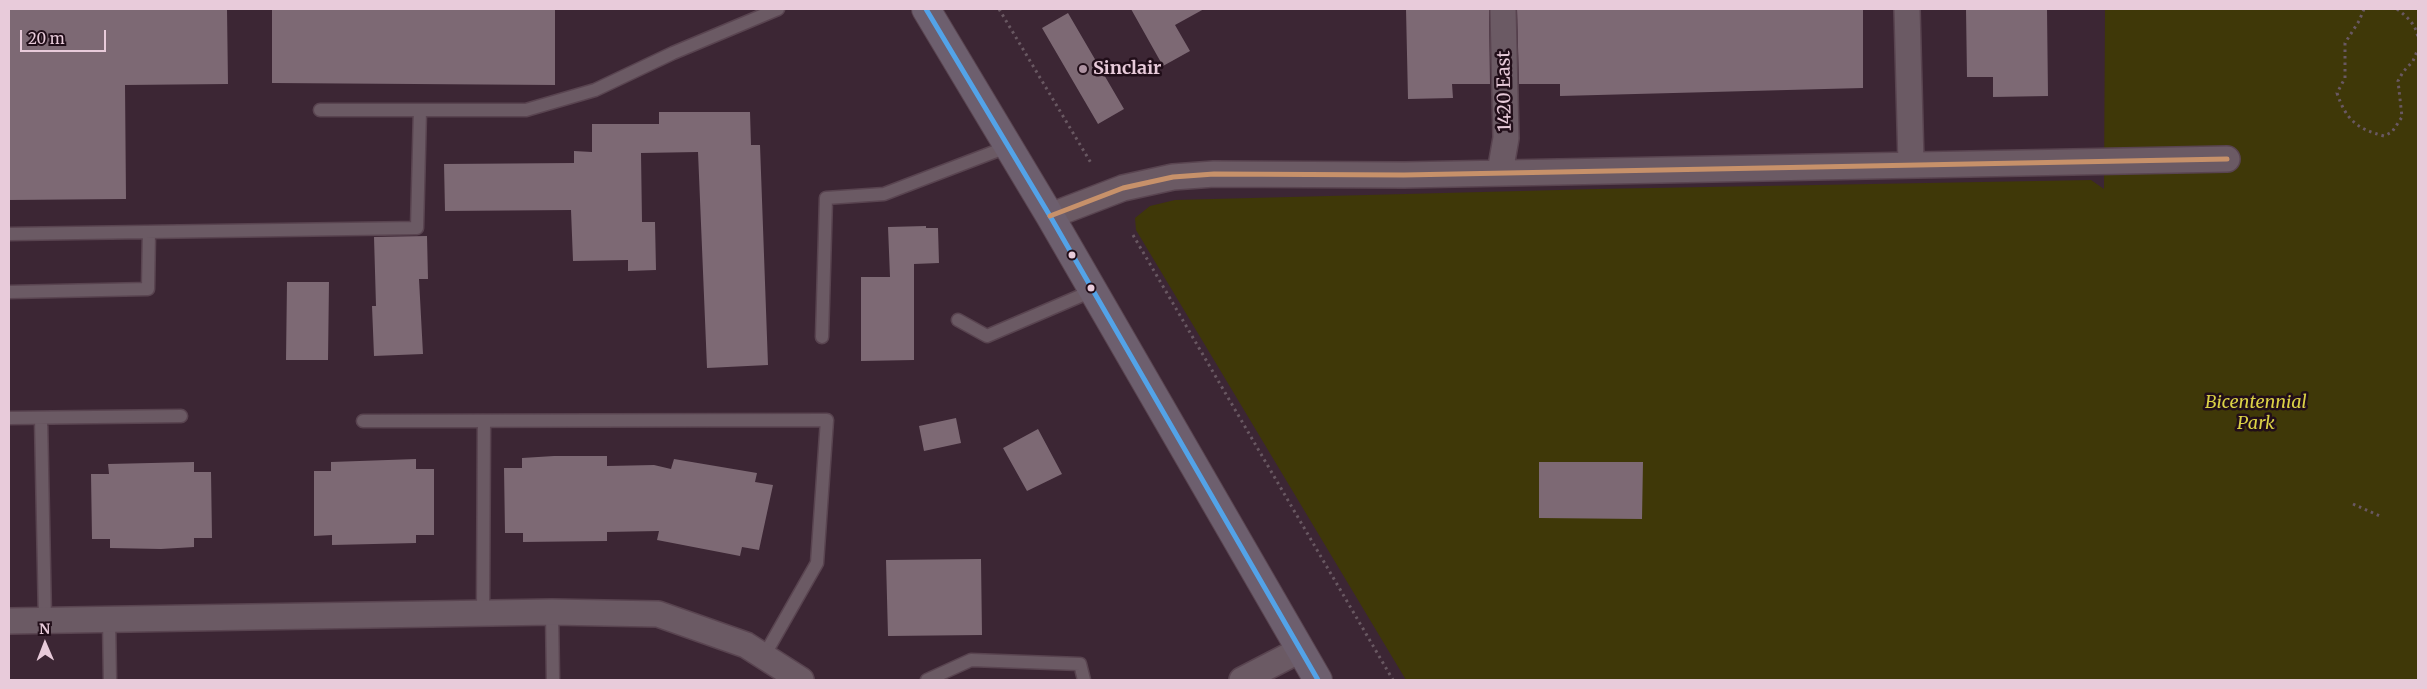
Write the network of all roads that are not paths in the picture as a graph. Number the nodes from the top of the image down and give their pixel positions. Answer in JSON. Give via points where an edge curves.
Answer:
{"nodes":[{"id":1,"x":778,"y":9,"type":"edge"},
{"id":2,"x":926,"y":9,"type":"edge"},
{"id":3,"x":1503,"y":9,"type":"edge"},
{"id":4,"x":1907,"y":9,"type":"edge"},
{"id":5,"x":320,"y":110,"type":"dead end"},
{"id":6,"x":420,"y":110,"type":"junction"},
{"id":7,"x":1007,"y":147,"type":"junction"},
{"id":8,"x":2227,"y":159,"type":"dead end"},
{"id":9,"x":1912,"y":164,"type":"junction"},
{"id":10,"x":1500,"y":172,"type":"junction"},
{"id":11,"x":1050,"y":216,"type":"junction"},
{"id":12,"x":149,"y":232,"type":"junction"},
{"id":13,"x":9,"y":234,"type":"edge"},
{"id":14,"x":9,"y":292,"type":"edge"},
{"id":15,"x":1092,"y":292,"type":"junction"},
{"id":16,"x":958,"y":320,"type":"dead end"},
{"id":17,"x":822,"y":337,"type":"dead end"},
{"id":18,"x":181,"y":416,"type":"dead end"},
{"id":19,"x":9,"y":418,"type":"edge"},
{"id":20,"x":41,"y":418,"type":"junction"},
{"id":21,"x":364,"y":421,"type":"dead end"},
{"id":22,"x":484,"y":421,"type":"junction"},
{"id":23,"x":552,"y":612,"type":"junction"},
{"id":24,"x":483,"y":613,"type":"junction"},
{"id":25,"x":109,"y":619,"type":"junction"},
{"id":26,"x":46,"y":620,"type":"junction"},
{"id":27,"x":9,"y":621,"type":"edge"},
{"id":28,"x":1300,"y":650,"type":"junction"},
{"id":29,"x":764,"y":656,"type":"junction"},
{"id":30,"x":110,"y":680,"type":"edge"},
{"id":31,"x":553,"y":680,"type":"edge"},
{"id":32,"x":800,"y":680,"type":"edge"},
{"id":33,"x":927,"y":680,"type":"edge"},
{"id":34,"x":1084,"y":680,"type":"edge"},
{"id":35,"x":1242,"y":680,"type":"edge"},
{"id":36,"x":1318,"y":680,"type":"edge"}],
"edges":[{"from":1,"to":6,"type":"lane","via":[[595,90],[526,110]]},
{"from":2,"to":7,"type":"main road"},
{"from":3,"to":10,"type":"street","name":"1420 East","via":[[1506,138]]},
{"from":4,"to":9,"type":"street"},
{"from":5,"to":6,"type":"lane"},
{"from":6,"to":12,"type":"lane","via":[[417,228]]},
{"from":7,"to":11,"type":"main road"},
{"from":7,"to":17,"type":"lane","via":[[884,194],[826,198]]},
{"from":8,"to":9,"type":"street"},
{"from":9,"to":10,"type":"street"},
{"from":10,"to":11,"type":"street","via":[[1173,177],[1114,190]]},
{"from":11,"to":15,"type":"main road"},
{"from":12,"to":13,"type":"lane"},
{"from":12,"to":14,"type":"lane","via":[[148,289]]},
{"from":15,"to":16,"type":"lane","via":[[987,336]]},
{"from":15,"to":28,"type":"main road"},
{"from":18,"to":20,"type":"lane"},
{"from":19,"to":20,"type":"lane"},
{"from":20,"to":26,"type":"lane"},
{"from":21,"to":22,"type":"lane"},
{"from":22,"to":24,"type":"lane"},
{"from":22,"to":29,"type":"lane","via":[[827,420],[817,563]]},
{"from":23,"to":24,"type":"street"},
{"from":23,"to":29,"type":"street","via":[[658,614],[746,645]]},
{"from":23,"to":31,"type":"lane"},
{"from":24,"to":25,"type":"street"},
{"from":25,"to":26,"type":"street"},
{"from":25,"to":30,"type":"lane"},
{"from":26,"to":27,"type":"street"},
{"from":28,"to":35,"type":"street"},
{"from":28,"to":36,"type":"main road"},
{"from":29,"to":32,"type":"street"},
{"from":33,"to":34,"type":"lane","via":[[972,660],[1080,664]]}]}
